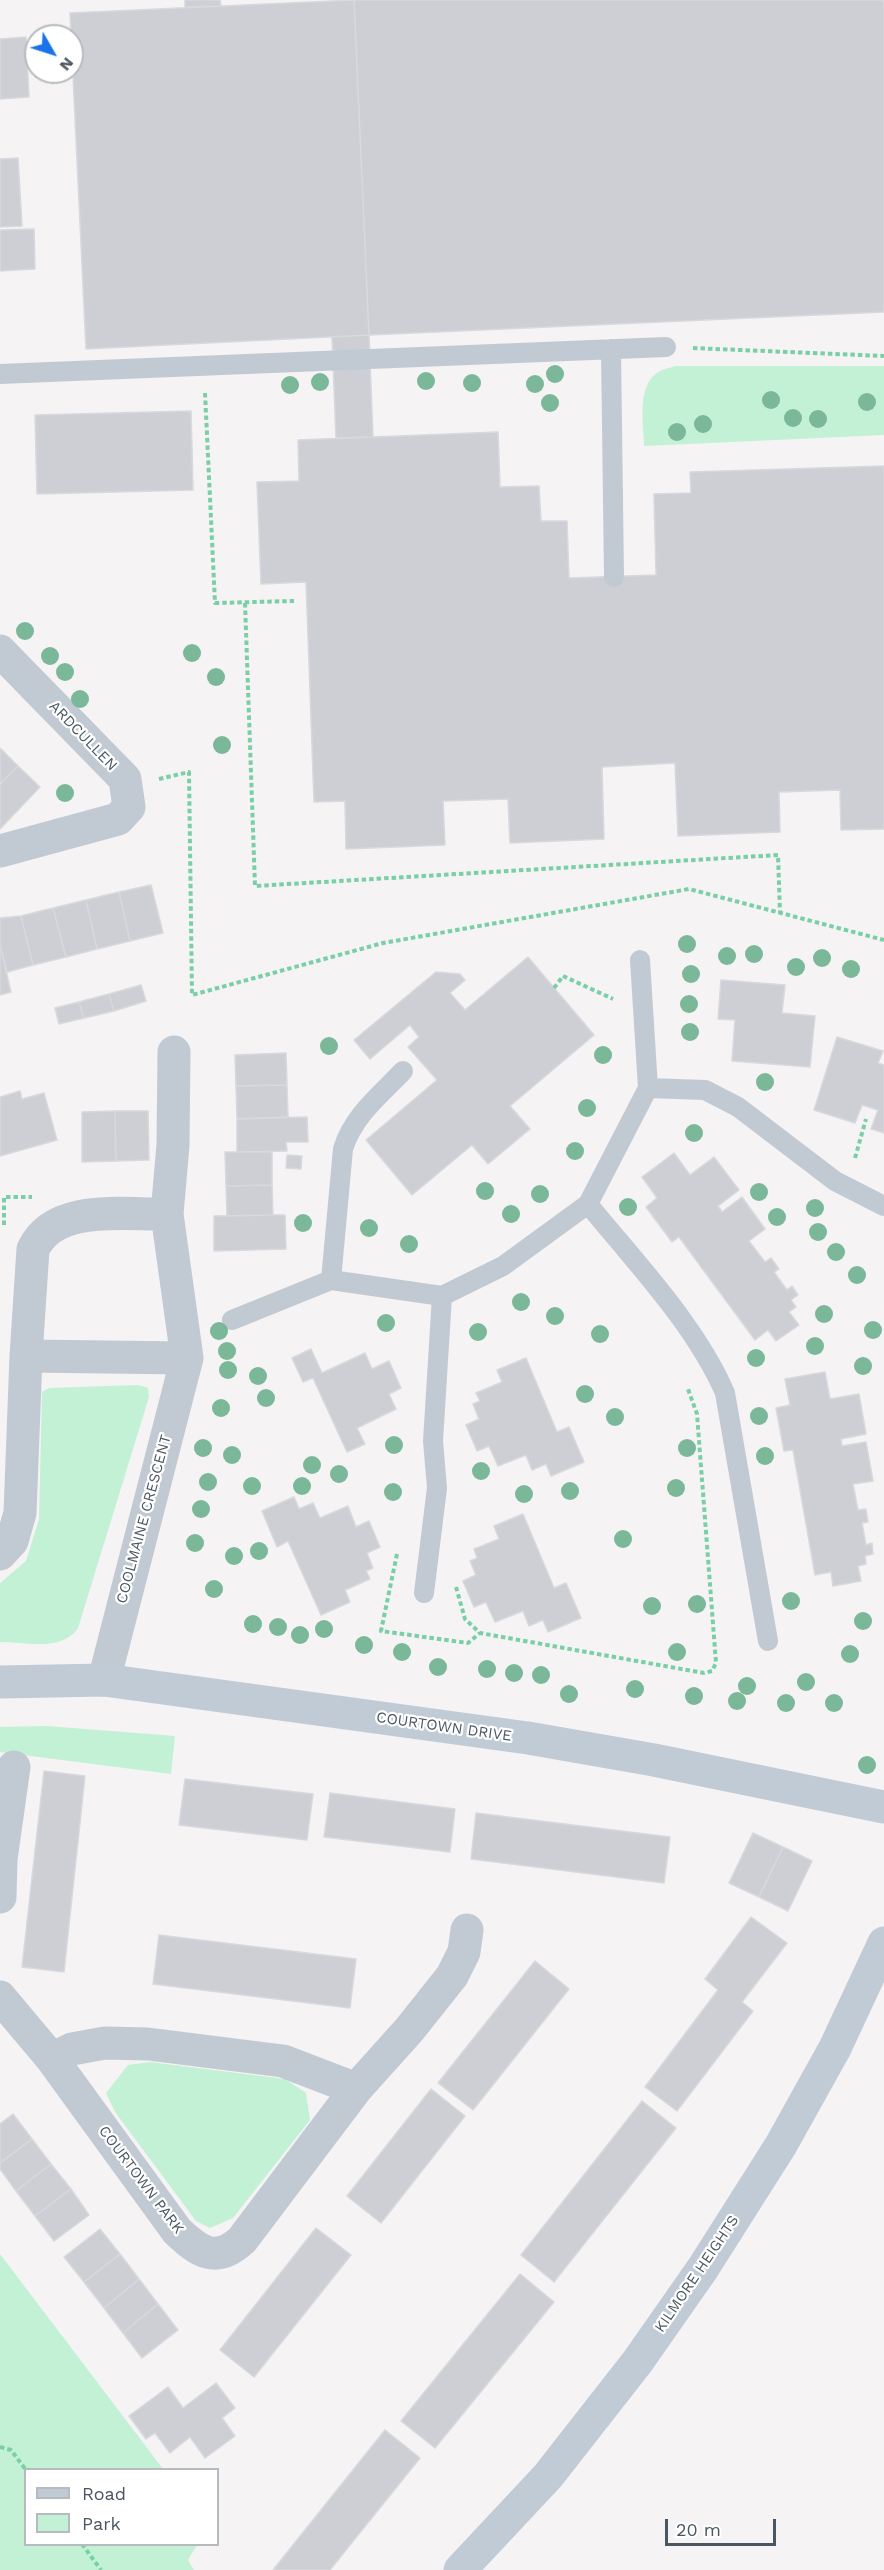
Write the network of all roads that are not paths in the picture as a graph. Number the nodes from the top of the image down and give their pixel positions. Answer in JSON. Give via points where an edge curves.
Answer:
{"nodes":[{"id":1,"x":666,"y":347,"type":"road end"},
{"id":2,"x":611,"y":349,"type":"junction"},
{"id":3,"x":0,"y":374,"type":"edge"},
{"id":4,"x":614,"y":577,"type":"dead end"},
{"id":5,"x":0,"y":651,"type":"edge"},
{"id":6,"x":0,"y":851,"type":"edge"},
{"id":7,"x":640,"y":960,"type":"dead end"},
{"id":8,"x":174,"y":1052,"type":"dead end"},
{"id":9,"x":403,"y":1071,"type":"dead end"},
{"id":10,"x":648,"y":1088,"type":"junction"},
{"id":11,"x":588,"y":1204,"type":"junction"},
{"id":12,"x":884,"y":1206,"type":"edge"},
{"id":13,"x":167,"y":1214,"type":"junction"},
{"id":14,"x":331,"y":1280,"type":"junction"},
{"id":15,"x":442,"y":1296,"type":"junction"},
{"id":16,"x":232,"y":1320,"type":"dead end"},
{"id":17,"x":26,"y":1356,"type":"junction"},
{"id":18,"x":187,"y":1358,"type":"junction"},
{"id":19,"x":0,"y":1554,"type":"edge"},
{"id":20,"x":424,"y":1593,"type":"dead end"},
{"id":21,"x":768,"y":1641,"type":"dead end"},
{"id":22,"x":104,"y":1680,"type":"junction"},
{"id":23,"x":0,"y":1682,"type":"edge"},
{"id":24,"x":14,"y":1767,"type":"dead end"},
{"id":25,"x":884,"y":1807,"type":"edge"},
{"id":26,"x":0,"y":1898,"type":"edge"},
{"id":27,"x":467,"y":1930,"type":"dead end"},
{"id":28,"x":884,"y":1943,"type":"edge"},
{"id":29,"x":0,"y":1997,"type":"edge"},
{"id":30,"x":52,"y":2059,"type":"junction"},
{"id":31,"x":356,"y":2089,"type":"junction"},
{"id":32,"x":460,"y":2570,"type":"edge"}],
"edges":[{"from":1,"to":2,"type":"lane"},
{"from":2,"to":3,"type":"lane"},
{"from":2,"to":4,"type":"lane"},
{"from":5,"to":6,"type":"street","name":"ARDCULLEN","via":[[125,779],[129,807],[118,819]]},
{"from":7,"to":10,"type":"lane"},
{"from":8,"to":13,"type":"street","name":"COOLMAINE CRESCENT","via":[[173,1145]]},
{"from":9,"to":14,"type":"lane","via":[[355,1120],[348,1133],[343,1149]]},
{"from":10,"to":11,"type":"lane"},
{"from":10,"to":12,"type":"lane","via":[[705,1090],[738,1107],[835,1181]]},
{"from":11,"to":15,"type":"lane","via":[[503,1266]]},
{"from":11,"to":21,"type":"lane","via":[[661,1293],[714,1368],[725,1393]]},
{"from":13,"to":17,"type":"street","via":[[70,1217],[39,1236],[33,1249]]},
{"from":13,"to":18,"type":"street","name":"COOLMAINE CRESCENT"},
{"from":14,"to":15,"type":"lane"},
{"from":14,"to":16,"type":"lane"},
{"from":15,"to":20,"type":"lane","via":[[433,1442],[437,1488]]},
{"from":17,"to":18,"type":"street"},
{"from":17,"to":19,"type":"street","via":[[20,1514],[12,1541]]},
{"from":18,"to":22,"type":"street","name":"COOLMAINE CRESCENT"},
{"from":22,"to":23,"type":"street","name":"COURTOWN DRIVE"},
{"from":22,"to":25,"type":"street","name":"COURTOWN DRIVE","via":[[528,1738]]},
{"from":24,"to":26,"type":"street"},
{"from":27,"to":31,"type":"street","name":"COURTOWN PARK","via":[[464,1952],[452,1976]]},
{"from":28,"to":32,"type":"street","name":"KILMORE HEIGHTS","via":[[819,2077],[704,2268],[548,2476]]},
{"from":29,"to":30,"type":"street","name":"COURTOWN PARK"},
{"from":30,"to":31,"type":"street","via":[[72,2049],[105,2043],[148,2044],[283,2061]]},
{"from":30,"to":31,"type":"street","name":"COURTOWN PARK","via":[[177,2231],[191,2245],[219,2254],[231,2251],[242,2240]]}]}
